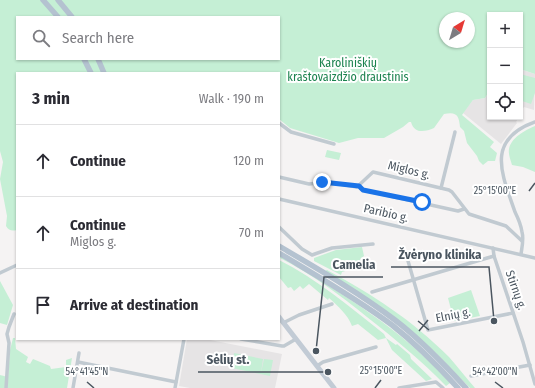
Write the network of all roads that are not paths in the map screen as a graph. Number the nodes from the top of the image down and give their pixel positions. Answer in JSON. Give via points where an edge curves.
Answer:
{"nodes":[{"id":1,"x":43,"y":0,"type":"edge"},
{"id":2,"x":58,"y":0,"type":"edge"},
{"id":3,"x":57,"y":16,"type":"edge"},
{"id":4,"x":71,"y":16,"type":"edge"},
{"id":5,"x":84,"y":60,"type":"edge"},
{"id":6,"x":98,"y":60,"type":"edge"},
{"id":7,"x":90,"y":72,"type":"edge"},
{"id":8,"x":104,"y":72,"type":"edge"},
{"id":9,"x":535,"y":122,"type":"edge"},
{"id":10,"x":280,"y":124,"type":"edge"},
{"id":11,"x":455,"y":132,"type":"dead end"},
{"id":12,"x":334,"y":144,"type":"dead end"},
{"id":13,"x":280,"y":177,"type":"edge"},
{"id":14,"x":359,"y":186,"type":"junction"},
{"id":15,"x":441,"y":188,"type":"junction"},
{"id":16,"x":280,"y":199,"type":"edge"},
{"id":17,"x":464,"y":209,"type":"junction"},
{"id":18,"x":280,"y":228,"type":"edge"},
{"id":19,"x":522,"y":241,"type":"junction"},
{"id":20,"x":373,"y":244,"type":"dead end"},
{"id":21,"x":280,"y":247,"type":"edge"},
{"id":22,"x":493,"y":248,"type":"junction"},
{"id":23,"x":280,"y":254,"type":"edge"},
{"id":24,"x":406,"y":254,"type":"dead end"},
{"id":25,"x":521,"y":254,"type":"junction"},
{"id":26,"x":494,"y":256,"type":"junction"},
{"id":27,"x":535,"y":258,"type":"edge"},
{"id":28,"x":16,"y":265,"type":"edge"},
{"id":29,"x":0,"y":273,"type":"edge"},
{"id":30,"x":413,"y":280,"type":"junction"},
{"id":31,"x":372,"y":292,"type":"dead end"},
{"id":32,"x":332,"y":304,"type":"dead end"},
{"id":33,"x":513,"y":313,"type":"junction"},
{"id":34,"x":14,"y":314,"type":"dead end"},
{"id":35,"x":280,"y":318,"type":"edge"},
{"id":36,"x":283,"y":323,"type":"junction"},
{"id":37,"x":296,"y":339,"type":"junction"},
{"id":38,"x":184,"y":340,"type":"edge"},
{"id":39,"x":247,"y":340,"type":"edge"},
{"id":40,"x":376,"y":347,"type":"dead end"},
{"id":41,"x":79,"y":353,"type":"dead end"},
{"id":42,"x":78,"y":362,"type":"junction"},
{"id":43,"x":530,"y":365,"type":"junction"},
{"id":44,"x":317,"y":366,"type":"junction"},
{"id":45,"x":471,"y":376,"type":"dead end"},
{"id":46,"x":176,"y":382,"type":"junction"},
{"id":47,"x":535,"y":384,"type":"edge"},
{"id":48,"x":6,"y":388,"type":"edge"},
{"id":49,"x":73,"y":388,"type":"edge"},
{"id":50,"x":175,"y":388,"type":"edge"},
{"id":51,"x":334,"y":388,"type":"edge"},
{"id":52,"x":399,"y":388,"type":"edge"},
{"id":53,"x":443,"y":388,"type":"edge"},
{"id":54,"x":458,"y":388,"type":"edge"},
{"id":55,"x":466,"y":388,"type":"edge"}],
"edges":[{"from":1,"to":3,"type":"main road"},
{"from":2,"to":4,"type":"main road"},
{"from":5,"to":7,"type":"main road"},
{"from":6,"to":8,"type":"main road"},
{"from":9,"to":19,"type":"street","via":[[511,137],[503,150],[501,161],[505,183],[523,234]]},
{"from":10,"to":12,"type":"street","via":[[291,132]]},
{"from":11,"to":15,"type":"street"},
{"from":13,"to":14,"type":"street","via":[[309,184],[328,182]]},
{"from":14,"to":15,"type":"street","name":"Miglos g.","via":[[373,172]]},
{"from":14,"to":17,"type":"street","via":[[363,190],[458,211]]},
{"from":15,"to":17,"type":"street","name":"Miglos g.","via":[[452,192]]},
{"from":16,"to":22,"type":"street","name":"Paribio g."},
{"from":17,"to":19,"type":"street","name":"Miglos g.","via":[[472,215],[506,226]]},
{"from":18,"to":20,"type":"street","via":[[312,255],[332,248]]},
{"from":19,"to":25,"type":"street"},
{"from":21,"to":55,"type":"main road","via":[[359,294],[395,321],[434,355]]},
{"from":22,"to":25,"type":"street","name":"Paribio g."},
{"from":22,"to":26,"type":"street","name":"Stirnų g."},
{"from":23,"to":54,"type":"main road","via":[[356,299],[392,325]]},
{"from":24,"to":30,"type":"street","name":"Elnių g."},
{"from":25,"to":27,"type":"street","name":"Paribio g."},
{"from":26,"to":30,"type":"street"},
{"from":26,"to":33,"type":"street","name":"Stirnų g."},
{"from":28,"to":29,"type":"street"},
{"from":30,"to":31,"type":"street"},
{"from":30,"to":33,"type":"street","name":"Elnių g.","via":[[428,330]]},
{"from":32,"to":36,"type":"street"},
{"from":33,"to":43,"type":"street","name":"Stirnų g."},
{"from":34,"to":48,"type":"street","via":[[8,334]]},
{"from":35,"to":36,"type":"main road"},
{"from":36,"to":37,"type":"main road"},
{"from":37,"to":39,"type":"street","via":[[284,346]]},
{"from":37,"to":44,"type":"main road"},
{"from":38,"to":46,"type":"street"},
{"from":40,"to":44,"type":"street"},
{"from":41,"to":42,"type":"street"},
{"from":42,"to":46,"type":"street"},
{"from":42,"to":49,"type":"street"},
{"from":43,"to":45,"type":"street"},
{"from":43,"to":47,"type":"street","name":"Stirnų g."},
{"from":44,"to":51,"type":"main road"},
{"from":46,"to":50,"type":"street"},
{"from":52,"to":53,"type":"street","via":[[436,382]]}]}
